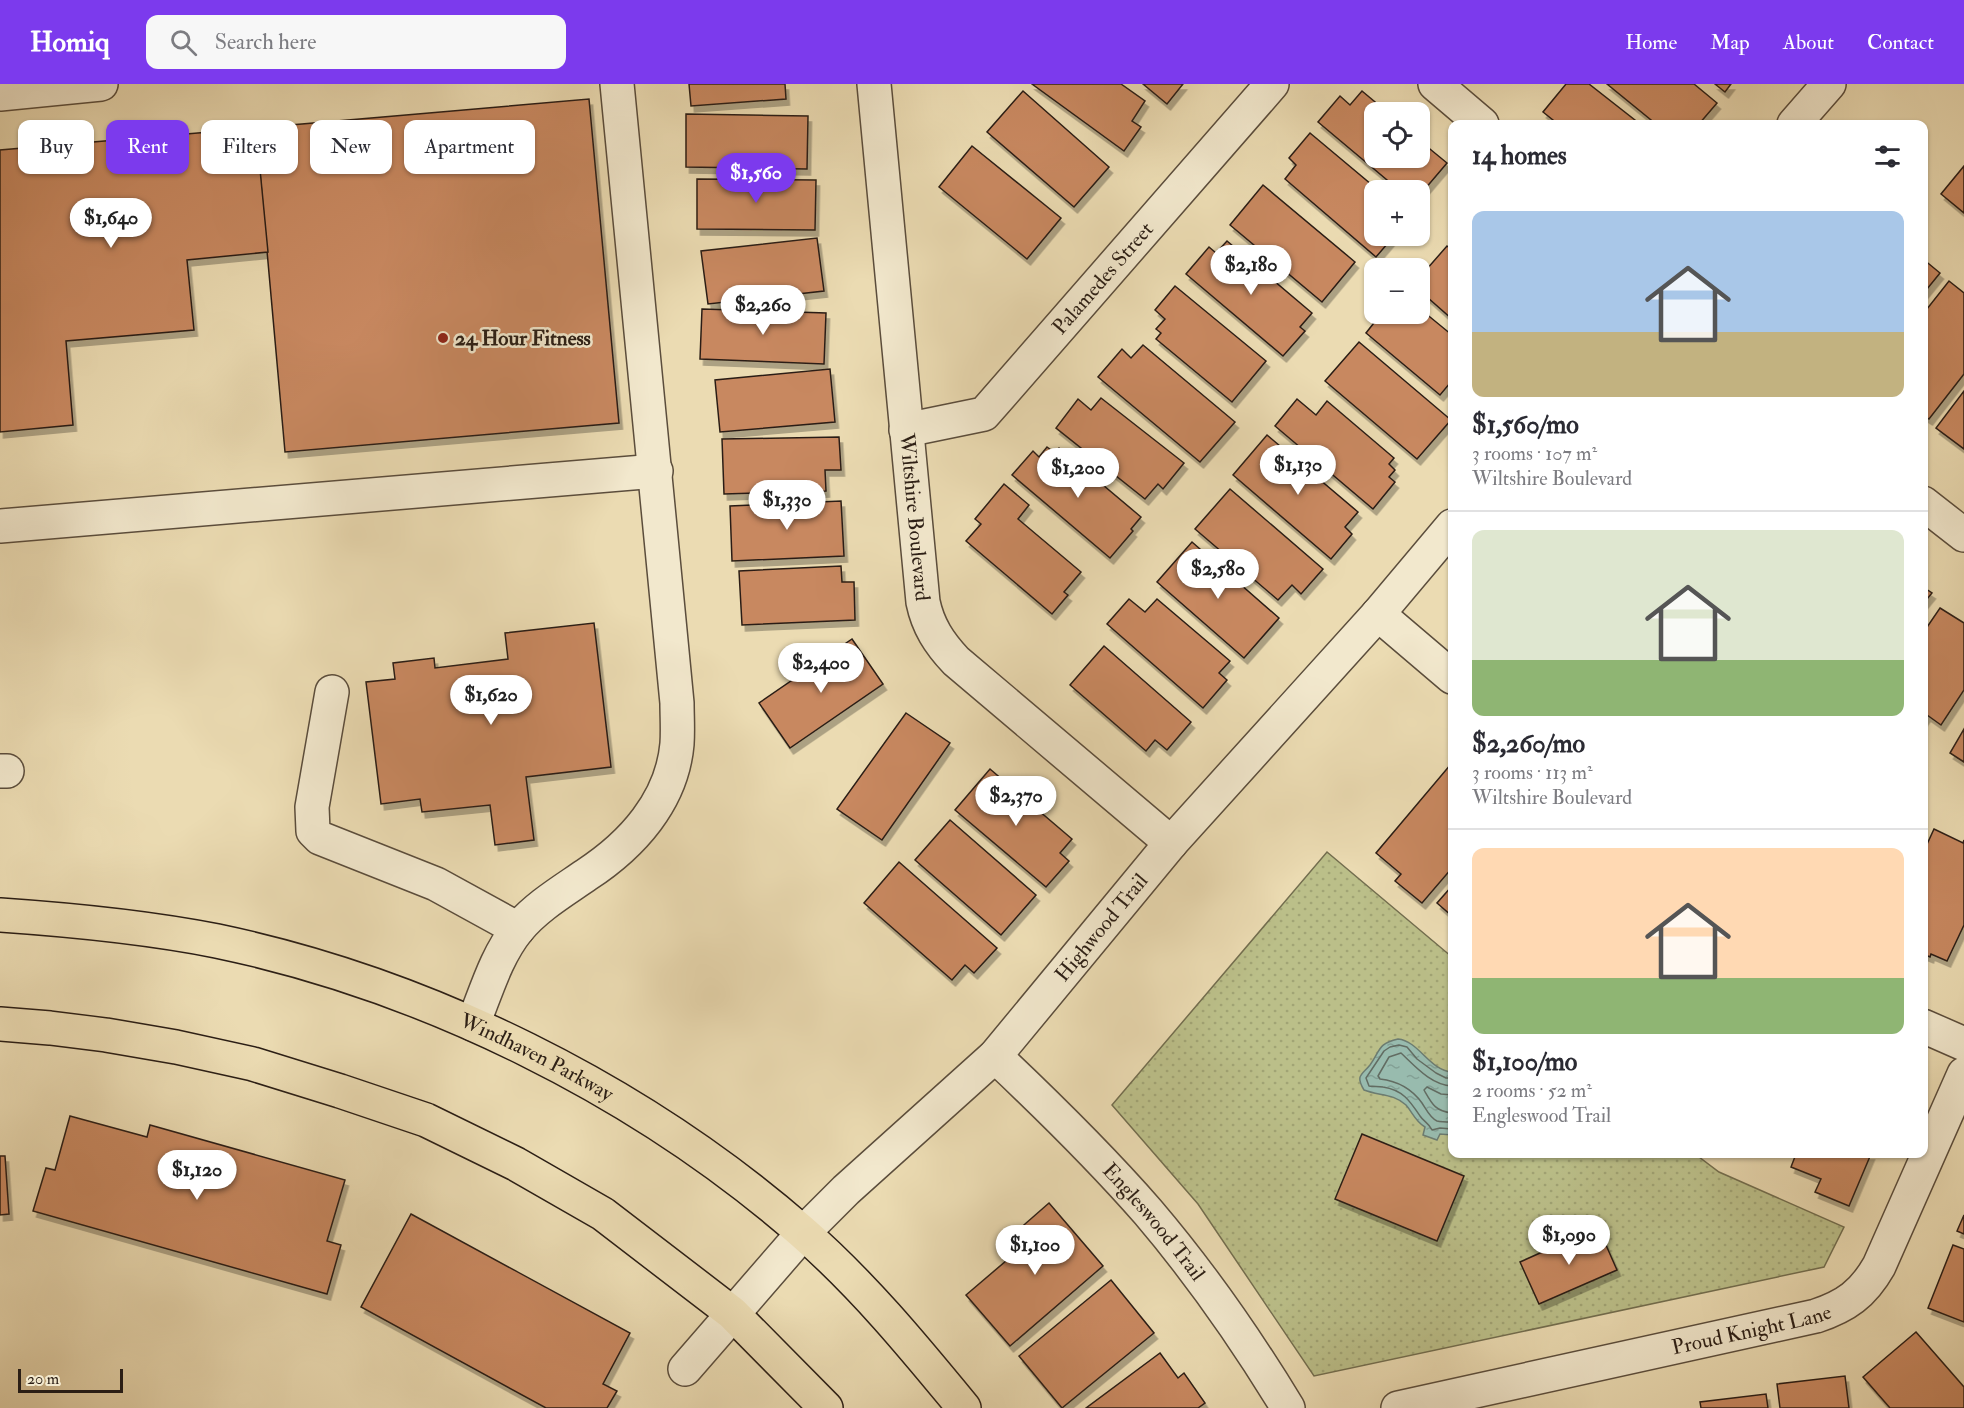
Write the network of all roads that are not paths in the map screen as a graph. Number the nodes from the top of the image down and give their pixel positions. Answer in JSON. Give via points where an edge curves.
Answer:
{"nodes":[{"id":1,"x":102,"y":84,"type":"edge"},
{"id":2,"x":617,"y":84,"type":"edge"},
{"id":3,"x":874,"y":84,"type":"edge"},
{"id":4,"x":1272,"y":84,"type":"edge"},
{"id":5,"x":1435,"y":84,"type":"edge"},
{"id":6,"x":1829,"y":84,"type":"edge"},
{"id":7,"x":0,"y":94,"type":"edge"},
{"id":8,"x":1477,"y":120,"type":"edge"},
{"id":9,"x":1798,"y":120,"type":"edge"},
{"id":10,"x":906,"y":430,"type":"junction"},
{"id":11,"x":656,"y":471,"type":"junction"},
{"id":12,"x":1928,"y":507,"type":"edge"},
{"id":13,"x":0,"y":526,"type":"edge"},
{"id":14,"x":1448,"y":531,"type":"edge"},
{"id":15,"x":1964,"y":535,"type":"edge"},
{"id":16,"x":1378,"y":614,"type":"junction"},
{"id":17,"x":1448,"y":674,"type":"edge"},
{"id":18,"x":332,"y":692,"type":"dead end"},
{"id":19,"x":1171,"y":843,"type":"junction"},
{"id":20,"x":0,"y":915,"type":"edge"},
{"id":21,"x":518,"y":929,"type":"junction"},
{"id":22,"x":0,"y":1024,"type":"edge"},
{"id":23,"x":473,"y":1024,"type":"junction"},
{"id":24,"x":1928,"y":1028,"type":"edge"},
{"id":25,"x":1964,"y":1044,"type":"edge"},
{"id":26,"x":995,"y":1056,"type":"junction"},
{"id":27,"x":1964,"y":1074,"type":"edge"},
{"id":28,"x":1928,"y":1156,"type":"edge"},
{"id":29,"x":1927,"y":1158,"type":"edge"},
{"id":30,"x":803,"y":1233,"type":"junction"},
{"id":31,"x":732,"y":1314,"type":"junction"},
{"id":32,"x":685,"y":1369,"type":"dead end"},
{"id":33,"x":826,"y":1408,"type":"edge"},
{"id":34,"x":964,"y":1408,"type":"edge"},
{"id":35,"x":1288,"y":1408,"type":"edge"},
{"id":36,"x":1398,"y":1408,"type":"edge"}],
"edges":[{"from":1,"to":7,"type":"street"},
{"from":2,"to":11,"type":"street"},
{"from":3,"to":10,"type":"street","name":"Wiltshire Boulevard"},
{"from":4,"to":10,"type":"street","name":"Palamedes Street","via":[[984,414]]},
{"from":5,"to":8,"type":"street"},
{"from":6,"to":9,"type":"street"},
{"from":10,"to":19,"type":"street","name":"Wiltshire Boulevard","via":[[923,602],[937,638],[956,661]]},
{"from":11,"to":13,"type":"street"},
{"from":11,"to":21,"type":"street","via":[[677,703],[677,746],[669,778],[655,808],[634,836]]},
{"from":12,"to":15,"type":"street"},
{"from":14,"to":16,"type":"street","name":"Highwood Trail"},
{"from":16,"to":17,"type":"street"},
{"from":16,"to":19,"type":"street","name":"Highwood Trail"},
{"from":18,"to":21,"type":"street","via":[[312,807],[313,831],[320,838],[436,884]]},
{"from":19,"to":26,"type":"street","name":"Highwood Trail"},
{"from":20,"to":23,"type":"main road","name":"Windhaven Parkway","via":[[148,929],[219,942],[351,978]]},
{"from":21,"to":23,"type":"street","via":[[497,964]]},
{"from":22,"to":31,"type":"main road","via":[[106,1035],[253,1064],[426,1120],[516,1164],[603,1214]]},
{"from":23,"to":30,"type":"main road","name":"Windhaven Parkway","via":[[589,1081],[641,1112],[724,1168]]},
{"from":24,"to":25,"type":"street"},
{"from":26,"to":30,"type":"street","name":"Highwood Trail"},
{"from":26,"to":35,"type":"street","name":"Engleswood Trail","via":[[1093,1151],[1147,1211],[1189,1262]]},
{"from":27,"to":28,"type":"street","name":"Proud Knight Lane"},
{"from":29,"to":36,"type":"street","name":"Proud Knight Lane","via":[[1880,1266],[1867,1286],[1842,1306],[1816,1316]]},
{"from":30,"to":31,"type":"street","name":"Highwood Trail"},
{"from":30,"to":34,"type":"main road","name":"Windhaven Parkway","via":[[864,1291]]},
{"from":31,"to":32,"type":"street","name":"Highwood Trail"},
{"from":31,"to":33,"type":"main road"}]}
